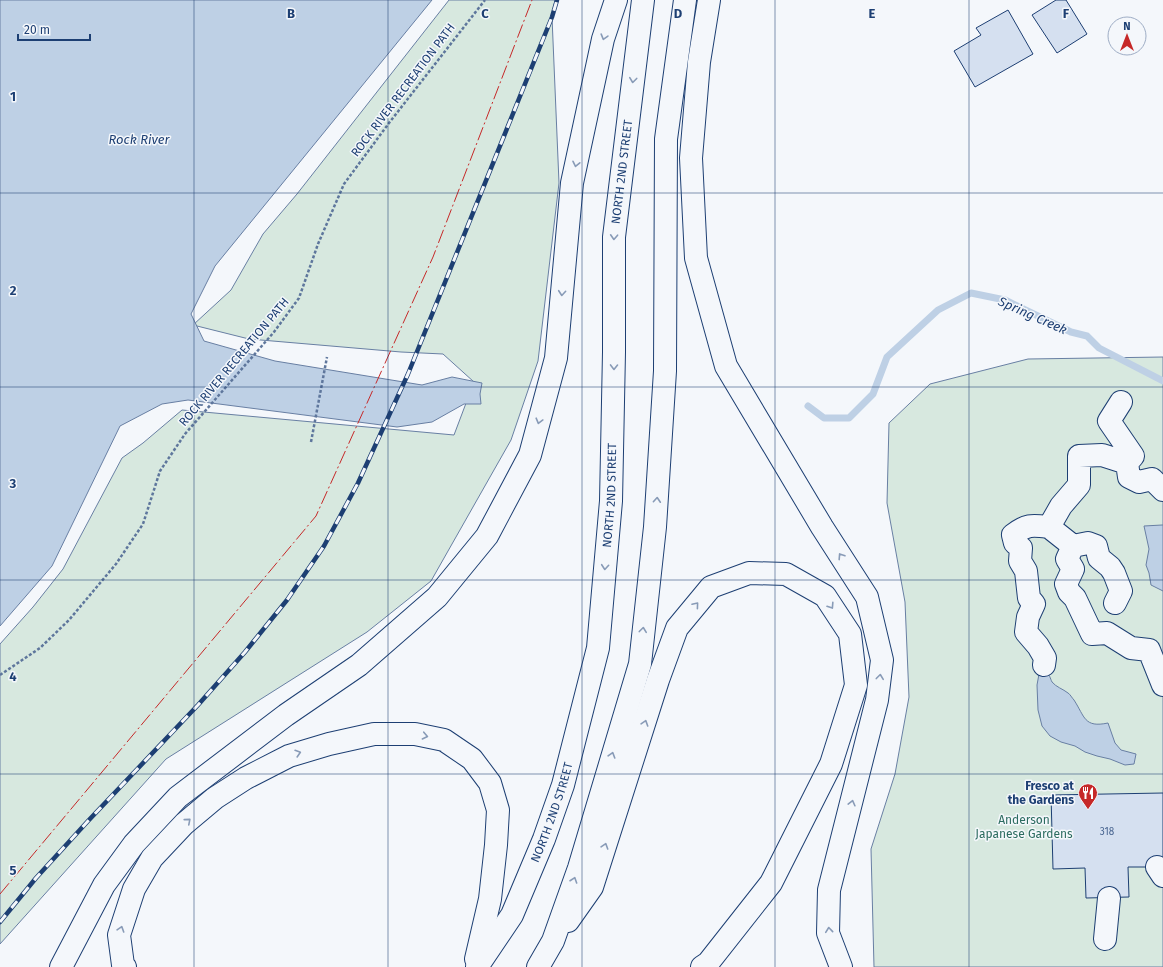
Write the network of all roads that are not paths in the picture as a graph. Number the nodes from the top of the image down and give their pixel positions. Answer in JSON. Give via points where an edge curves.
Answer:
{"nodes":[{"id":1,"x":616,"y":0,"type":"edge"},
{"id":2,"x":643,"y":0,"type":"edge"},
{"id":3,"x":685,"y":0,"type":"edge"},
{"id":4,"x":709,"y":0,"type":"edge"},
{"id":5,"x":1121,"y":402,"type":"dead end"},
{"id":6,"x":1127,"y":463,"type":"junction"},
{"id":7,"x":1163,"y":490,"type":"edge"},
{"id":8,"x":1049,"y":527,"type":"junction"},
{"id":9,"x":1073,"y":546,"type":"junction"},
{"id":10,"x":1115,"y":604,"type":"dead end"},
{"id":11,"x":1044,"y":665,"type":"dead end"},
{"id":12,"x":1163,"y":685,"type":"edge"},
{"id":13,"x":1109,"y":898,"type":"dead end"},
{"id":14,"x":1105,"y":940,"type":"dead end"},
{"id":15,"x":553,"y":941,"type":"junction"},
{"id":16,"x":61,"y":967,"type":"edge"},
{"id":17,"x":125,"y":967,"type":"edge"},
{"id":18,"x":475,"y":967,"type":"edge"},
{"id":19,"x":538,"y":967,"type":"edge"},
{"id":20,"x":702,"y":967,"type":"edge"},
{"id":21,"x":841,"y":967,"type":"edge"}],
"edges":[{"from":1,"to":16,"type":"main road","one_way":true,"via":[[603,39],[572,183],[556,358],[530,454],[487,536],[437,597],[359,665],[286,715],[178,797],[134,844],[104,885]]},
{"from":2,"to":18,"type":"main road","name":"NORTH 2ND STREET","one_way":true,"via":[[614,237],[611,502],[598,648],[563,785],[544,839],[512,915]]},
{"from":15,"to":3,"type":"main road","one_way":true,"via":[[579,868],[640,664],[655,527],[665,371],[666,139]]},
{"from":21,"to":4,"type":"main road","one_way":true,"via":[[828,933],[829,890],[877,700],[882,660],[867,597],[726,366],[696,258],[690,158],[699,62]]},
{"from":5,"to":6,"type":"main road","via":[[1109,421],[1133,456]]},
{"from":6,"to":7,"type":"main road","via":[[1129,477],[1139,482],[1152,479]]},
{"from":6,"to":8,"type":"main road","via":[[1102,455],[1079,456],[1079,485],[1061,506]]},
{"from":8,"to":9,"type":"main road"},
{"from":8,"to":11,"type":"main road","via":[[1034,525],[1022,528],[1013,535],[1015,543],[1021,548],[1020,561],[1026,571],[1029,598],[1034,604],[1028,617],[1026,632],[1045,658]]},
{"from":9,"to":10,"type":"main road","via":[[1088,543],[1096,546],[1099,558],[1110,567],[1121,591]]},
{"from":9,"to":12,"type":"main road","via":[[1067,559],[1073,569],[1066,584],[1092,634],[1107,633],[1131,648],[1149,650]]},
{"from":13,"to":14,"type":"main road"},
{"from":15,"to":19,"type":"main road"},
{"from":15,"to":20,"type":"main road","one_way":true,"via":[[592,887],[677,628],[711,587],[749,573],[786,574],[825,596],[850,634],[856,685],[831,764],[771,883],[708,963]]},
{"from":17,"to":18,"type":"main road","one_way":true,"via":[[119,936],[134,888],[152,858],[184,824],[215,798],[246,778],[289,756],[374,734],[415,734],[444,740],[472,759],[490,783],[498,810],[496,845],[490,898]]}]}
